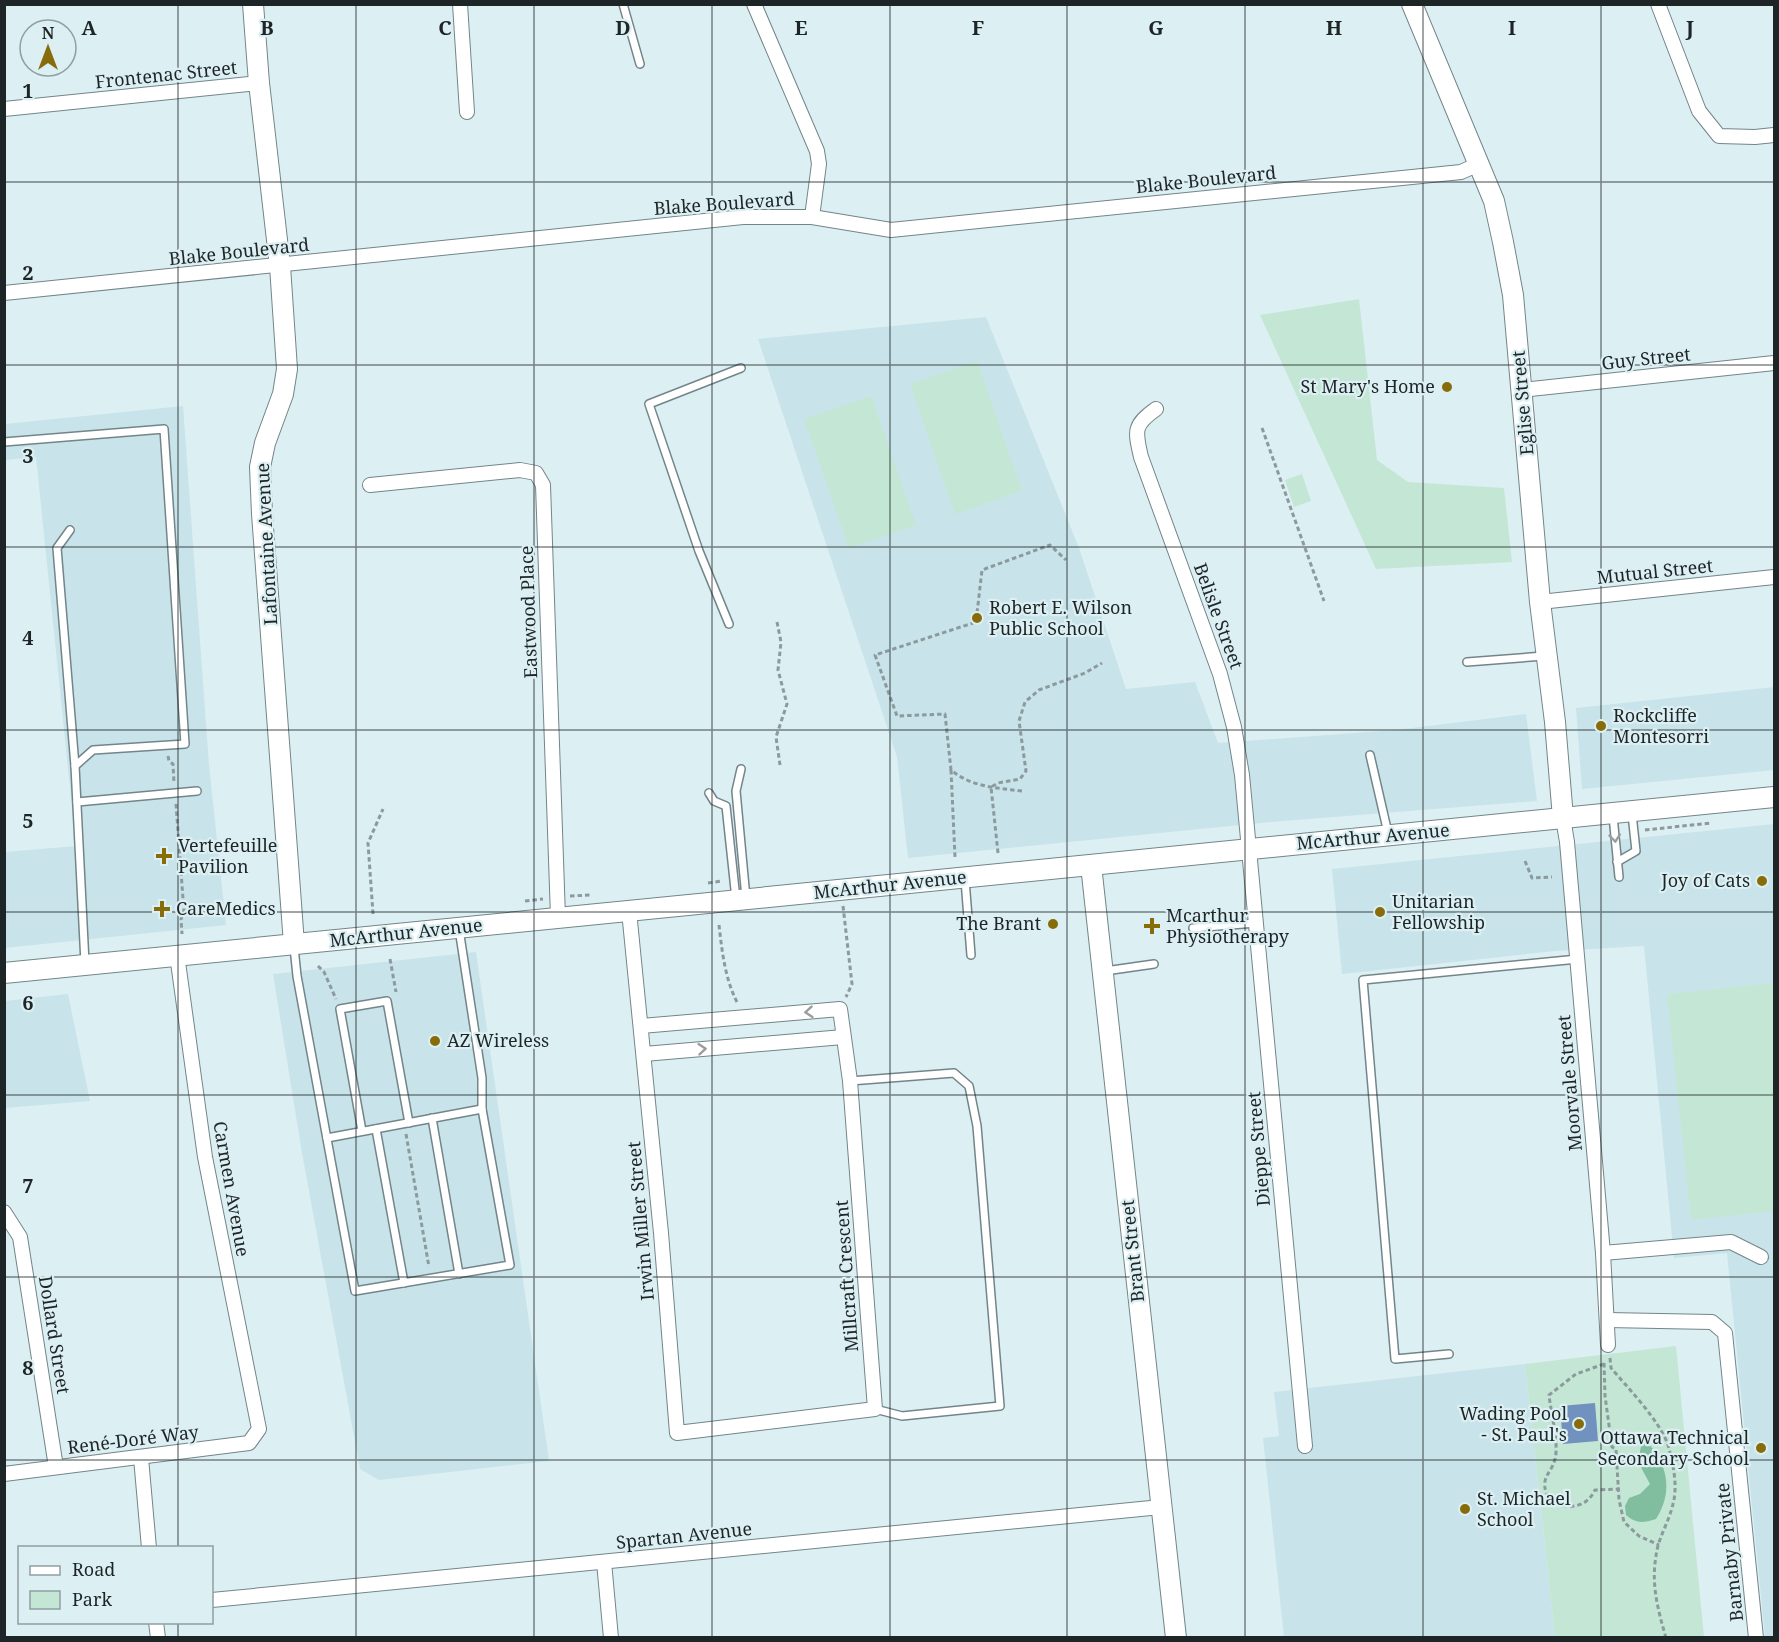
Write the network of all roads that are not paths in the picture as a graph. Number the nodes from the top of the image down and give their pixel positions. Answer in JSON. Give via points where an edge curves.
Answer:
{"nodes":[{"id":1,"x":253,"y":4,"type":"edge"},
{"id":2,"x":460,"y":4,"type":"edge"},
{"id":3,"x":623,"y":4,"type":"edge"},
{"id":4,"x":754,"y":4,"type":"edge"},
{"id":5,"x":1412,"y":4,"type":"edge"},
{"id":6,"x":1658,"y":4,"type":"edge"},
{"id":7,"x":640,"y":64,"type":"dead end"},
{"id":8,"x":259,"y":83,"type":"junction"},
{"id":9,"x":4,"y":109,"type":"edge"},
{"id":10,"x":467,"y":112,"type":"dead end"},
{"id":11,"x":1774,"y":135,"type":"edge"},
{"id":12,"x":1479,"y":164,"type":"junction"},
{"id":13,"x":812,"y":217,"type":"junction"},
{"id":14,"x":280,"y":266,"type":"junction"},
{"id":15,"x":4,"y":293,"type":"edge"},
{"id":16,"x":1774,"y":363,"type":"edge"},
{"id":17,"x":741,"y":368,"type":"dead end"},
{"id":18,"x":1522,"y":390,"type":"junction"},
{"id":19,"x":1156,"y":409,"type":"dead end"},
{"id":20,"x":4,"y":442,"type":"edge"},
{"id":21,"x":370,"y":485,"type":"dead end"},
{"id":22,"x":70,"y":530,"type":"dead end"},
{"id":23,"x":1774,"y":577,"type":"edge"},
{"id":24,"x":1540,"y":602,"type":"junction"},
{"id":25,"x":729,"y":624,"type":"dead end"},
{"id":26,"x":1547,"y":656,"type":"junction"},
{"id":27,"x":1467,"y":662,"type":"dead end"},
{"id":28,"x":1370,"y":755,"type":"dead end"},
{"id":29,"x":75,"y":766,"type":"junction"},
{"id":30,"x":741,"y":770,"type":"dead end"},
{"id":31,"x":197,"y":791,"type":"dead end"},
{"id":32,"x":709,"y":793,"type":"dead end"},
{"id":33,"x":1774,"y":797,"type":"edge"},
{"id":34,"x":77,"y":802,"type":"junction"},
{"id":35,"x":1622,"y":812,"type":"junction"},
{"id":36,"x":1563,"y":818,"type":"junction"},
{"id":37,"x":1389,"y":836,"type":"junction"},
{"id":38,"x":1249,"y":849,"type":"junction"},
{"id":39,"x":1617,"y":862,"type":"junction"},
{"id":40,"x":1091,"y":865,"type":"junction"},
{"id":41,"x":1619,"y":877,"type":"dead end"},
{"id":42,"x":964,"y":878,"type":"junction"},
{"id":43,"x":741,"y":899,"type":"junction"},
{"id":44,"x":629,"y":911,"type":"junction"},
{"id":45,"x":558,"y":918,"type":"junction"},
{"id":46,"x":1256,"y":923,"type":"junction"},
{"id":47,"x":459,"y":927,"type":"junction"},
{"id":48,"x":1193,"y":928,"type":"dead end"},
{"id":49,"x":294,"y":944,"type":"junction"},
{"id":50,"x":177,"y":955,"type":"junction"},
{"id":51,"x":971,"y":955,"type":"dead end"},
{"id":52,"x":1578,"y":959,"type":"junction"},
{"id":53,"x":1154,"y":964,"type":"dead end"},
{"id":54,"x":85,"y":965,"type":"junction"},
{"id":55,"x":1103,"y":971,"type":"junction"},
{"id":56,"x":4,"y":973,"type":"edge"},
{"id":57,"x":641,"y":1026,"type":"junction"},
{"id":58,"x":843,"y":1037,"type":"junction"},
{"id":59,"x":644,"y":1054,"type":"junction"},
{"id":60,"x":850,"y":1081,"type":"junction"},
{"id":61,"x":482,"y":1109,"type":"junction"},
{"id":62,"x":432,"y":1118,"type":"junction"},
{"id":63,"x":409,"y":1123,"type":"junction"},
{"id":64,"x":376,"y":1128,"type":"junction"},
{"id":65,"x":362,"y":1131,"type":"junction"},
{"id":66,"x":327,"y":1138,"type":"junction"},
{"id":67,"x":5,"y":1212,"type":"edge"},
{"id":68,"x":1603,"y":1253,"type":"junction"},
{"id":69,"x":1761,"y":1257,"type":"dead end"},
{"id":70,"x":459,"y":1274,"type":"junction"},
{"id":71,"x":404,"y":1283,"type":"junction"},
{"id":72,"x":1607,"y":1320,"type":"junction"},
{"id":73,"x":1608,"y":1345,"type":"dead end"},
{"id":74,"x":1449,"y":1354,"type":"dead end"},
{"id":75,"x":875,"y":1409,"type":"junction"},
{"id":76,"x":259,"y":1429,"type":"joint"},
{"id":77,"x":1305,"y":1446,"type":"dead end"},
{"id":78,"x":141,"y":1458,"type":"junction"},
{"id":79,"x":56,"y":1467,"type":"junction"},
{"id":80,"x":4,"y":1473,"type":"edge"},
{"id":81,"x":1161,"y":1507,"type":"junction"},
{"id":82,"x":149,"y":1546,"type":"edge"},
{"id":83,"x":604,"y":1562,"type":"junction"},
{"id":84,"x":213,"y":1600,"type":"edge"},
{"id":85,"x":611,"y":1638,"type":"edge"},
{"id":86,"x":1176,"y":1638,"type":"edge"},
{"id":87,"x":1756,"y":1638,"type":"edge"}],
"edges":[{"from":1,"to":8,"type":"street","name":"Lafontaine Avenue"},
{"from":2,"to":10,"type":"street"},
{"from":3,"to":7,"type":"lane"},
{"from":4,"to":13,"type":"street","via":[[817,151]]},
{"from":5,"to":12,"type":"street","name":"Eglise Street"},
{"from":6,"to":11,"type":"street","via":[[1700,111],[1719,136]]},
{"from":8,"to":9,"type":"street","name":"Frontenac Street"},
{"from":8,"to":14,"type":"street","name":"Lafontaine Avenue"},
{"from":12,"to":13,"type":"street","name":"Blake Boulevard","via":[[1461,172],[891,230]]},
{"from":12,"to":18,"type":"street","name":"Eglise Street","via":[[1494,201],[1503,242],[1513,295]]},
{"from":13,"to":14,"type":"street","name":"Blake Boulevard","via":[[744,217]]},
{"from":14,"to":15,"type":"street","name":"Blake Boulevard"},
{"from":14,"to":49,"type":"street","name":"Lafontaine Avenue","via":[[286,369],[283,394],[260,466]]},
{"from":16,"to":18,"type":"street","name":"Guy Street"},
{"from":17,"to":25,"type":"lane","via":[[649,404],[699,551]]},
{"from":18,"to":24,"type":"street","name":"Eglise Street"},
{"from":19,"to":38,"type":"street","name":"Belisle Street","via":[[1137,426],[1138,444],[1225,692],[1242,775]]},
{"from":20,"to":29,"type":"lane","via":[[164,429],[184,744],[93,750]]},
{"from":21,"to":45,"type":"street","name":"Eastwood Place","via":[[520,470],[536,473],[543,485]]},
{"from":22,"to":29,"type":"lane","via":[[57,548]]},
{"from":23,"to":24,"type":"street","name":"Mutual Street"},
{"from":24,"to":26,"type":"street","name":"Eglise Street"},
{"from":26,"to":27,"type":"lane"},
{"from":26,"to":36,"type":"street","name":"Eglise Street"},
{"from":28,"to":37,"type":"lane"},
{"from":29,"to":34,"type":"lane"},
{"from":30,"to":43,"type":"lane","via":[[736,791]]},
{"from":31,"to":34,"type":"lane"},
{"from":32,"to":43,"type":"lane","via":[[714,801],[726,806]]},
{"from":33,"to":35,"type":"street","name":"McArthur Avenue"},
{"from":34,"to":54,"type":"lane"},
{"from":35,"to":36,"type":"street","name":"McArthur Avenue"},
{"from":35,"to":39,"type":"lane","one_way":true},
{"from":35,"to":39,"type":"lane","via":[[1636,851]]},
{"from":36,"to":37,"type":"street","name":"McArthur Avenue"},
{"from":36,"to":52,"type":"street","name":"Moorvale Street"},
{"from":37,"to":38,"type":"street","name":"McArthur Avenue"},
{"from":38,"to":40,"type":"street","name":"McArthur Avenue"},
{"from":38,"to":46,"type":"street","name":"Dieppe Street"},
{"from":39,"to":41,"type":"lane"},
{"from":40,"to":42,"type":"street","name":"McArthur Avenue"},
{"from":40,"to":55,"type":"street","name":"Brant Street"},
{"from":42,"to":43,"type":"street","name":"McArthur Avenue"},
{"from":42,"to":51,"type":"lane"},
{"from":43,"to":44,"type":"street","name":"McArthur Avenue"},
{"from":44,"to":45,"type":"street","name":"McArthur Avenue"},
{"from":44,"to":57,"type":"street","name":"Irwin Miller Street"},
{"from":45,"to":47,"type":"street","name":"McArthur Avenue"},
{"from":46,"to":48,"type":"lane"},
{"from":46,"to":77,"type":"street","name":"Dieppe Street"},
{"from":47,"to":49,"type":"street","name":"McArthur Avenue"},
{"from":47,"to":61,"type":"lane","via":[[482,1078]]},
{"from":49,"to":50,"type":"street","name":"McArthur Avenue"},
{"from":49,"to":66,"type":"lane"},
{"from":50,"to":54,"type":"street","name":"McArthur Avenue"},
{"from":50,"to":76,"type":"street","name":"Carmen Avenue","via":[[205,1157]]},
{"from":52,"to":68,"type":"street","name":"Moorvale Street"},
{"from":52,"to":74,"type":"lane","via":[[1363,980],[1395,1359]]},
{"from":53,"to":55,"type":"lane"},
{"from":54,"to":56,"type":"street","name":"McArthur Avenue"},
{"from":55,"to":81,"type":"street","name":"Brant Street"},
{"from":58,"to":57,"type":"street","name":"Millcraft Crescent","one_way":true,"via":[[840,1009]]},
{"from":57,"to":59,"type":"street","name":"Irwin Miller Street"},
{"from":59,"to":58,"type":"street","one_way":true},
{"from":58,"to":60,"type":"street","name":"Millcraft Crescent"},
{"from":59,"to":75,"type":"street","name":"Irwin Miller Street","via":[[677,1432]]},
{"from":60,"to":75,"type":"street","name":"Millcraft Crescent"},
{"from":60,"to":75,"type":"lane","via":[[954,1073],[969,1086],[977,1126],[1000,1406],[902,1416]]},
{"from":61,"to":62,"type":"lane"},
{"from":61,"to":70,"type":"lane","via":[[510,1265]]},
{"from":62,"to":63,"type":"lane"},
{"from":62,"to":70,"type":"lane"},
{"from":63,"to":64,"type":"lane"},
{"from":63,"to":65,"type":"lane","via":[[387,1001],[340,1009]]},
{"from":64,"to":65,"type":"lane"},
{"from":64,"to":71,"type":"lane"},
{"from":65,"to":66,"type":"lane"},
{"from":66,"to":71,"type":"lane","via":[[356,1291]]},
{"from":67,"to":79,"type":"street","name":"Dollard Street","via":[[20,1237]]},
{"from":68,"to":69,"type":"street","via":[[1731,1242]]},
{"from":68,"to":72,"type":"street","name":"Moorvale Street"},
{"from":70,"to":71,"type":"lane"},
{"from":72,"to":73,"type":"street","name":"Moorvale Street"},
{"from":72,"to":87,"type":"street","name":"Barnaby Private","via":[[1712,1322],[1725,1333]]},
{"from":76,"to":78,"type":"street","name":"René-Doré Way","via":[[249,1443]]},
{"from":78,"to":79,"type":"street","name":"René-Doré Way"},
{"from":78,"to":82,"type":"street"},
{"from":79,"to":80,"type":"street","name":"René-Doré Way"},
{"from":81,"to":83,"type":"street","name":"Spartan Avenue"},
{"from":81,"to":86,"type":"street","name":"Brant Street"},
{"from":83,"to":84,"type":"street","name":"Spartan Avenue"},
{"from":83,"to":85,"type":"street"}]}
